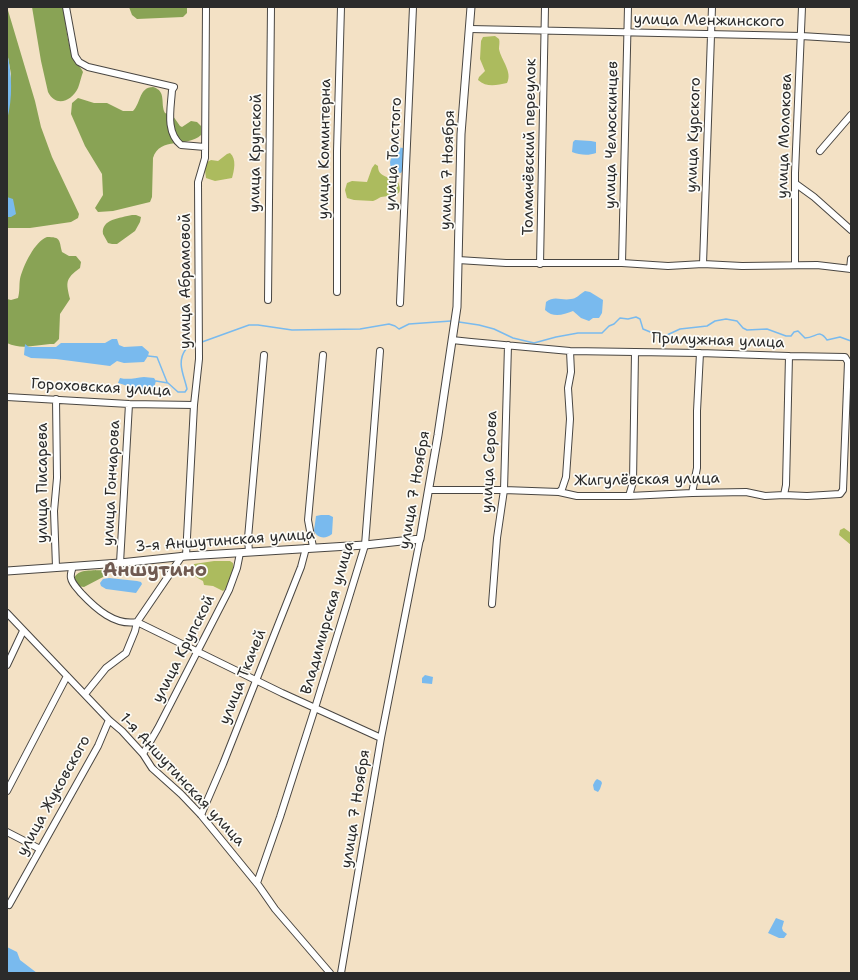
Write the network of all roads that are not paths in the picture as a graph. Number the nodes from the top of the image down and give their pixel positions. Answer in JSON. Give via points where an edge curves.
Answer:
{"nodes":[{"id":1,"x":66,"y":7,"type":"edge"},
{"id":2,"x":206,"y":7,"type":"edge"},
{"id":3,"x":271,"y":7,"type":"edge"},
{"id":4,"x":341,"y":7,"type":"edge"},
{"id":5,"x":413,"y":7,"type":"edge"},
{"id":6,"x":471,"y":7,"type":"edge"},
{"id":7,"x":546,"y":7,"type":"edge"},
{"id":8,"x":628,"y":7,"type":"edge"},
{"id":9,"x":712,"y":7,"type":"edge"},
{"id":10,"x":802,"y":7,"type":"edge"},
{"id":11,"x":470,"y":29,"type":"junction"},
{"id":12,"x":545,"y":30,"type":"junction"},
{"id":13,"x":627,"y":33,"type":"junction"},
{"id":14,"x":711,"y":35,"type":"junction"},
{"id":15,"x":801,"y":36,"type":"junction"},
{"id":16,"x":851,"y":39,"type":"edge"},
{"id":17,"x":851,"y":115,"type":"edge"},
{"id":18,"x":205,"y":147,"type":"junction"},
{"id":19,"x":820,"y":151,"type":"dead end"},
{"id":20,"x":796,"y":184,"type":"junction"},
{"id":21,"x":851,"y":230,"type":"edge"},
{"id":22,"x":851,"y":259,"type":"edge"},
{"id":23,"x":458,"y":260,"type":"junction"},
{"id":24,"x":622,"y":263,"type":"junction"},
{"id":25,"x":540,"y":264,"type":"junction"},
{"id":26,"x":703,"y":264,"type":"junction"},
{"id":27,"x":795,"y":265,"type":"junction"},
{"id":28,"x":850,"y":269,"type":"edge"},
{"id":29,"x":337,"y":292,"type":"dead end"},
{"id":30,"x":268,"y":300,"type":"dead end"},
{"id":31,"x":400,"y":303,"type":"dead end"},
{"id":32,"x":452,"y":340,"type":"junction"},
{"id":33,"x":508,"y":345,"type":"junction"},
{"id":34,"x":380,"y":351,"type":"dead end"},
{"id":35,"x":570,"y":351,"type":"junction"},
{"id":36,"x":635,"y":352,"type":"junction"},
{"id":37,"x":700,"y":353,"type":"junction"},
{"id":38,"x":264,"y":355,"type":"dead end"},
{"id":39,"x":323,"y":355,"type":"dead end"},
{"id":40,"x":788,"y":356,"type":"junction"},
{"id":41,"x":7,"y":397,"type":"edge"},
{"id":42,"x":56,"y":399,"type":"junction"},
{"id":43,"x":129,"y":404,"type":"junction"},
{"id":44,"x":194,"y":405,"type":"junction"},
{"id":45,"x":430,"y":490,"type":"junction"},
{"id":46,"x":504,"y":490,"type":"junction"},
{"id":47,"x":559,"y":492,"type":"junction"},
{"id":48,"x":692,"y":493,"type":"junction"},
{"id":49,"x":841,"y":494,"type":"joint"},
{"id":50,"x":784,"y":495,"type":"junction"},
{"id":51,"x":628,"y":496,"type":"junction"},
{"id":52,"x":420,"y":539,"type":"junction"},
{"id":53,"x":365,"y":545,"type":"junction"},
{"id":54,"x":310,"y":548,"type":"junction"},
{"id":55,"x":249,"y":552,"type":"junction"},
{"id":56,"x":240,"y":553,"type":"junction"},
{"id":57,"x":184,"y":556,"type":"junction"},
{"id":58,"x":120,"y":563,"type":"junction"},
{"id":59,"x":73,"y":566,"type":"junction"},
{"id":60,"x":56,"y":567,"type":"junction"},
{"id":61,"x":7,"y":571,"type":"edge"},
{"id":62,"x":492,"y":604,"type":"dead end"},
{"id":63,"x":7,"y":613,"type":"edge"},
{"id":64,"x":137,"y":622,"type":"junction"},
{"id":65,"x":23,"y":631,"type":"junction"},
{"id":66,"x":197,"y":651,"type":"junction"},
{"id":67,"x":7,"y":665,"type":"edge"},
{"id":68,"x":66,"y":676,"type":"junction"},
{"id":69,"x":256,"y":680,"type":"junction"},
{"id":70,"x":85,"y":694,"type":"junction"},
{"id":71,"x":315,"y":708,"type":"junction"},
{"id":72,"x":109,"y":720,"type":"junction"},
{"id":73,"x":381,"y":738,"type":"junction"},
{"id":74,"x":143,"y":754,"type":"junction"},
{"id":75,"x":7,"y":791,"type":"edge"},
{"id":76,"x":201,"y":815,"type":"junction"},
{"id":77,"x":7,"y":832,"type":"edge"},
{"id":78,"x":40,"y":849,"type":"junction"},
{"id":79,"x":257,"y":883,"type":"junction"},
{"id":80,"x":9,"y":905,"type":"dead end"},
{"id":81,"x":330,"y":973,"type":"edge"},
{"id":82,"x":341,"y":973,"type":"edge"}],
"edges":[{"from":1,"to":18,"type":"street","via":[[75,56],[79,62],[88,67],[174,87],[170,126],[175,139],[181,145]]},
{"from":2,"to":18,"type":"street","name":"улица Абрамовой"},
{"from":3,"to":30,"type":"street","name":"улица Крупской"},
{"from":4,"to":29,"type":"street","name":"улица Коминтерна"},
{"from":5,"to":31,"type":"street","name":"улица Толстого"},
{"from":6,"to":11,"type":"street","name":"улица 7 Ноября"},
{"from":7,"to":12,"type":"street","name":"Толмачёвский переулок"},
{"from":8,"to":13,"type":"street","name":"улица Челюскинцев"},
{"from":9,"to":14,"type":"street","name":"улица Курского"},
{"from":10,"to":15,"type":"street","name":"улица Молокова"},
{"from":11,"to":12,"type":"street","name":"улица Менжинского"},
{"from":11,"to":23,"type":"street","name":"улица 7 Ноября","via":[[462,134]]},
{"from":12,"to":13,"type":"street","name":"улица Менжинского"},
{"from":12,"to":25,"type":"street","name":"Толмачёвский переулок"},
{"from":13,"to":14,"type":"street","name":"улица Менжинского"},
{"from":13,"to":24,"type":"street","name":"улица Челюскинцев"},
{"from":14,"to":15,"type":"street","name":"улица Менжинского"},
{"from":14,"to":26,"type":"street","name":"улица Курского"},
{"from":15,"to":16,"type":"street","name":"улица Менжинского"},
{"from":15,"to":20,"type":"street","name":"улица Молокова"},
{"from":17,"to":19,"type":"street"},
{"from":18,"to":44,"type":"street","name":"улица Абрамовой","via":[[204,164],[198,182],[200,359]]},
{"from":20,"to":21,"type":"street"},
{"from":20,"to":27,"type":"street","name":"улица Молокова"},
{"from":22,"to":28,"type":"street"},
{"from":23,"to":25,"type":"street"},
{"from":23,"to":32,"type":"street","name":"улица 7 Ноября","via":[[457,307]]},
{"from":24,"to":25,"type":"street"},
{"from":24,"to":26,"type":"street","via":[[668,266]]},
{"from":26,"to":27,"type":"street"},
{"from":27,"to":28,"type":"street"},
{"from":32,"to":33,"type":"street","name":"Прилужная улица"},
{"from":32,"to":45,"type":"street","name":"улица 7 Ноября"},
{"from":33,"to":35,"type":"street","name":"Прилужная улица"},
{"from":33,"to":46,"type":"street","name":"улица Серова"},
{"from":34,"to":53,"type":"street","name":"Владимирская улица"},
{"from":35,"to":36,"type":"street","name":"Прилужная улица"},
{"from":35,"to":47,"type":"street","via":[[570,419],[566,477]]},
{"from":36,"to":37,"type":"street","name":"Прилужная улица"},
{"from":36,"to":51,"type":"street","via":[[633,482]]},
{"from":37,"to":40,"type":"street","name":"Прилужная улица"},
{"from":37,"to":48,"type":"street","via":[[697,468]]},
{"from":38,"to":55,"type":"street","via":[[248,538]]},
{"from":39,"to":54,"type":"street","name":"улица Ткачей","via":[[308,520]]},
{"from":40,"to":49,"type":"street","name":"Прилужная улица","via":[[842,356],[848,359]]},
{"from":40,"to":50,"type":"street"},
{"from":41,"to":42,"type":"street","name":"Гороховская улица"},
{"from":42,"to":43,"type":"street","name":"Гороховская улица"},
{"from":42,"to":60,"type":"street","name":"улица Писарева"},
{"from":43,"to":44,"type":"street","name":"Гороховская улица"},
{"from":43,"to":58,"type":"street","name":"улица Гончарова"},
{"from":44,"to":57,"type":"street","name":"улица Абрамовой"},
{"from":45,"to":46,"type":"street","name":"Жигулёвская улица"},
{"from":45,"to":52,"type":"street","name":"улица 7 Ноября"},
{"from":46,"to":47,"type":"street","name":"Жигулёвская улица"},
{"from":46,"to":62,"type":"street","name":"улица Серова"},
{"from":47,"to":51,"type":"street","name":"Жигулёвская улица","via":[[576,496]]},
{"from":48,"to":50,"type":"street","name":"Жигулёвская улица","via":[[746,492],[765,496]]},
{"from":48,"to":51,"type":"street","name":"Жигулёвская улица"},
{"from":49,"to":50,"type":"street","name":"Жигулёвская улица"},
{"from":52,"to":53,"type":"street","name":"3-я Аншутинская улица"},
{"from":52,"to":73,"type":"street","name":"улица 7 Ноября"},
{"from":53,"to":54,"type":"street","name":"3-я Аншутинская улица"},
{"from":53,"to":71,"type":"street","name":"Владимирская улица"},
{"from":54,"to":55,"type":"street","name":"3-я Аншутинская улица"},
{"from":54,"to":69,"type":"street","name":"улица Ткачей"},
{"from":55,"to":56,"type":"street","name":"3-я Аншутинская улица"},
{"from":56,"to":57,"type":"street","name":"3-я Аншутинская улица"},
{"from":56,"to":66,"type":"street","name":"улица Крупской","via":[[232,582]]},
{"from":57,"to":58,"type":"street","name":"3-я Аншутинская улица"},
{"from":57,"to":64,"type":"street"},
{"from":58,"to":59,"type":"street","name":"3-я Аншутинская улица"},
{"from":59,"to":60,"type":"street","name":"3-я Аншутинская улица"},
{"from":59,"to":64,"type":"street","via":[[71,580],[91,604],[102,613],[118,620]]},
{"from":60,"to":61,"type":"street","name":"3-я Аншутинская улица"},
{"from":63,"to":65,"type":"street","name":"1-я Аншутинская улица"},
{"from":64,"to":66,"type":"street"},
{"from":64,"to":70,"type":"street","via":[[126,652],[106,668]]},
{"from":65,"to":67,"type":"street"},
{"from":65,"to":68,"type":"street","name":"1-я Аншутинская улица"},
{"from":66,"to":69,"type":"street"},
{"from":66,"to":74,"type":"street","name":"улица Крупской"},
{"from":68,"to":70,"type":"street","name":"1-я Аншутинская улица"},
{"from":68,"to":75,"type":"street"},
{"from":69,"to":71,"type":"street"},
{"from":69,"to":76,"type":"street","name":"улица Ткачей"},
{"from":70,"to":72,"type":"street","name":"1-я Аншутинская улица"},
{"from":71,"to":73,"type":"street"},
{"from":71,"to":79,"type":"street","name":"Владимирская улица"},
{"from":72,"to":74,"type":"street","name":"1-я Аншутинская улица"},
{"from":72,"to":78,"type":"street","name":"улица Жуковского","via":[[98,746]]},
{"from":73,"to":82,"type":"street","name":"улица 7 Ноября"},
{"from":74,"to":76,"type":"street","name":"1-я Аншутинская улица","via":[[152,768]]},
{"from":76,"to":79,"type":"street","name":"1-я Аншутинская улица"},
{"from":77,"to":78,"type":"street"},
{"from":78,"to":80,"type":"street","name":"улица Жуковского"},
{"from":79,"to":81,"type":"street","name":"1-я Аншутинская улица"}]}
